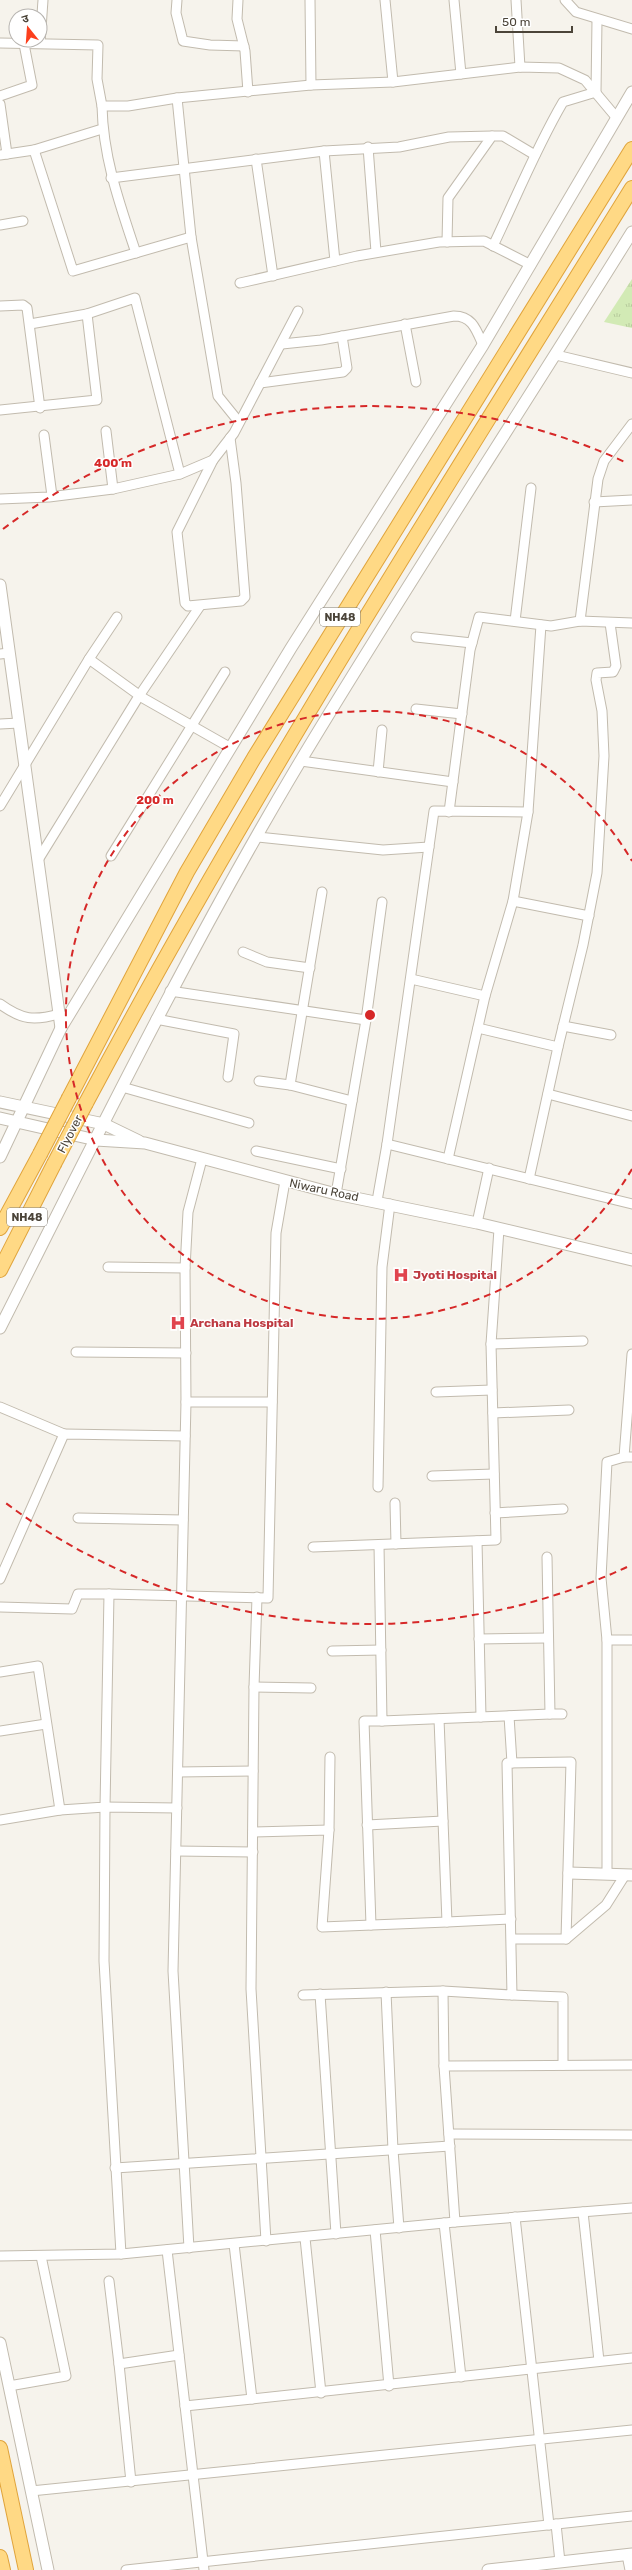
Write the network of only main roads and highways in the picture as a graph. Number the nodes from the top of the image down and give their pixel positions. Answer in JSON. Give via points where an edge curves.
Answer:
{"nodes":[{"id":1,"x":632,"y":149,"type":"edge"},
{"id":2,"x":632,"y":188,"type":"edge"},
{"id":3,"x":0,"y":1228,"type":"edge"},
{"id":4,"x":0,"y":1270,"type":"edge"},
{"id":5,"x":0,"y":2448,"type":"edge"},
{"id":6,"x":0,"y":2557,"type":"edge"},
{"id":7,"x":3,"y":2570,"type":"edge"},
{"id":8,"x":26,"y":2570,"type":"edge"}],
"edges":[{"from":1,"to":3,"type":"highway","name":"Flyover","number":"NH48","bridge":true,"via":[[254,758],[187,872]]},
{"from":2,"to":4,"type":"highway","name":"Flyover","number":"NH48","bridge":true,"via":[[278,760],[168,951]]},
{"from":5,"to":8,"type":"highway"},
{"from":6,"to":7,"type":"highway"}]}
